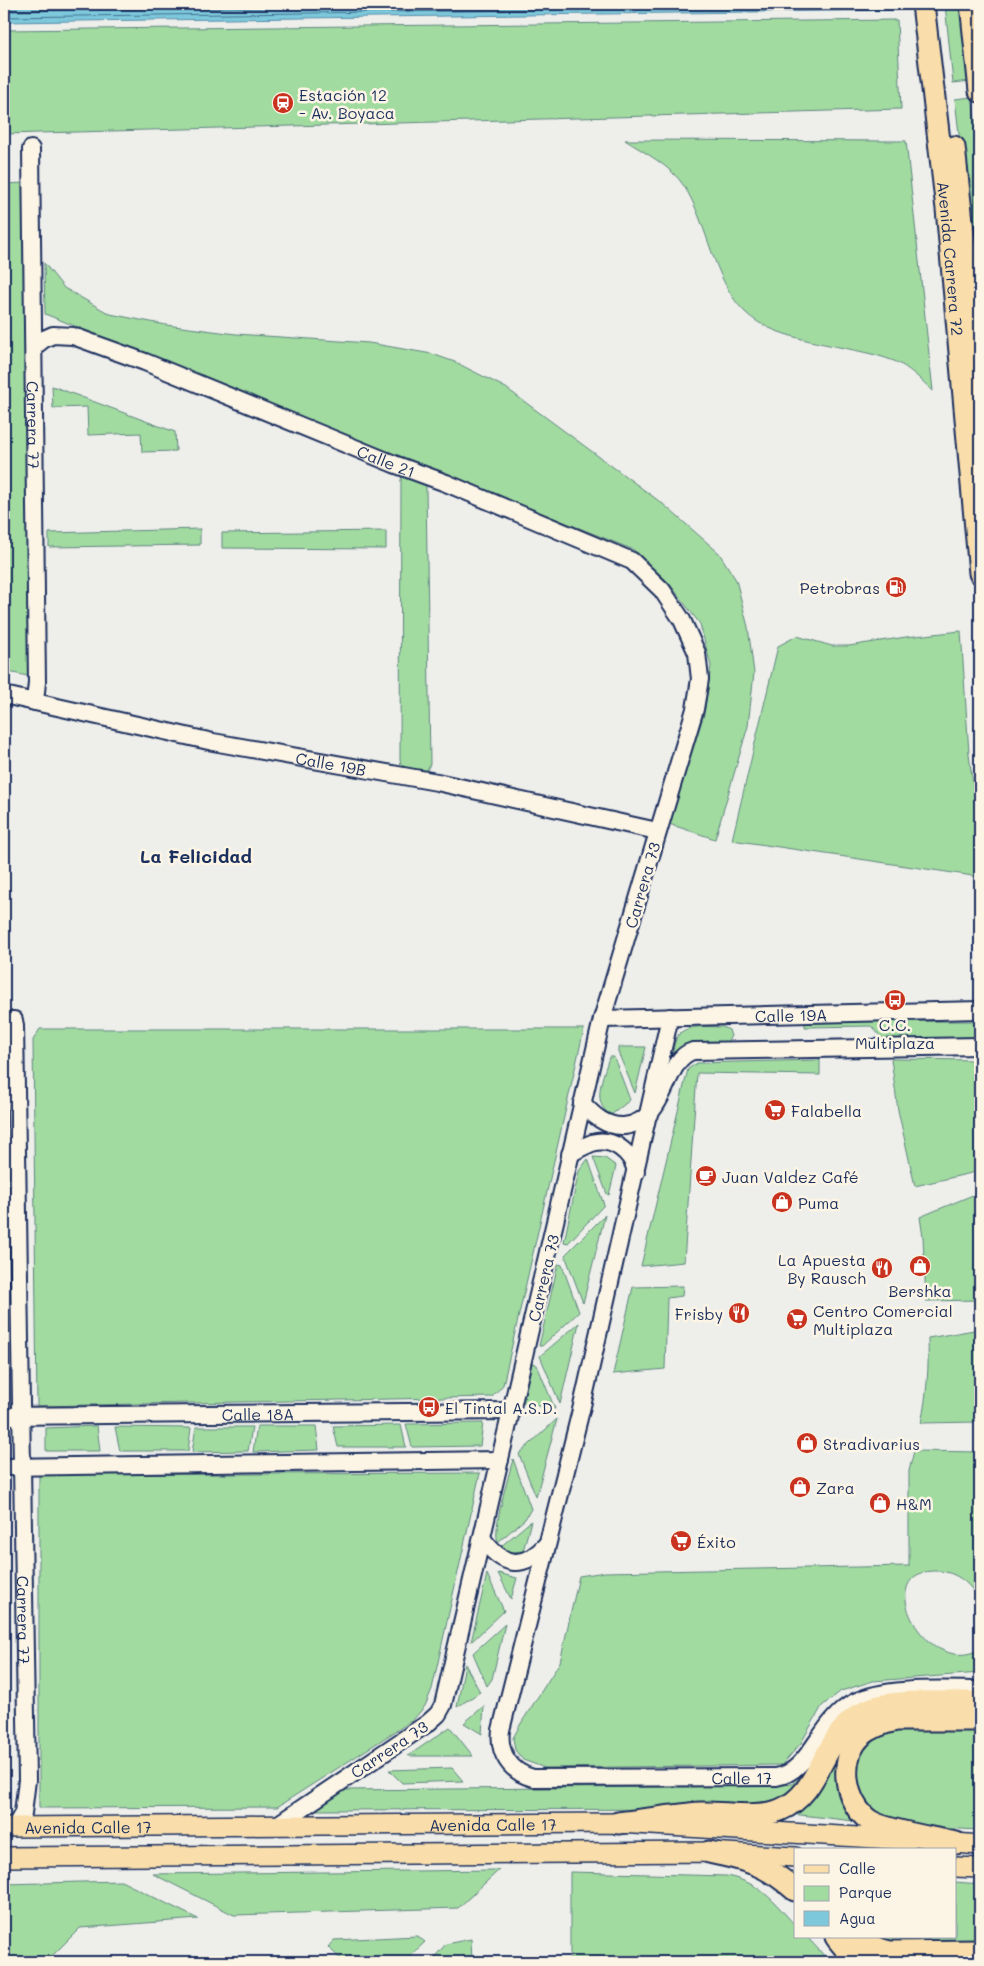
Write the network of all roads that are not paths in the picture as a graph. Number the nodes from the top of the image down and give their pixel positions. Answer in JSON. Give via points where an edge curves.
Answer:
{"nodes":[{"id":1,"x":971,"y":7,"type":"edge"},
{"id":2,"x":931,"y":9,"type":"edge"},
{"id":3,"x":980,"y":91,"type":"edge"},
{"id":4,"x":31,"y":149,"type":"dead end"},
{"id":5,"x":963,"y":222,"type":"junction"},
{"id":6,"x":950,"y":247,"type":"junction"},
{"id":7,"x":34,"y":347,"type":"junction"},
{"id":8,"x":980,"y":388,"type":"edge"},
{"id":9,"x":980,"y":573,"type":"edge"},
{"id":10,"x":697,"y":653,"type":"joint"},
{"id":11,"x":4,"y":695,"type":"edge"},
{"id":12,"x":35,"y":702,"type":"junction"},
{"id":13,"x":657,"y":831,"type":"junction"},
{"id":14,"x":980,"y":1010,"type":"edge"},
{"id":15,"x":670,"y":1017,"type":"junction"},
{"id":16,"x":602,"y":1019,"type":"junction"},
{"id":17,"x":9,"y":1020,"type":"edge"},
{"id":18,"x":980,"y":1046,"type":"edge"},
{"id":19,"x":582,"y":1103,"type":"junction"},
{"id":20,"x":649,"y":1115,"type":"junction"},
{"id":21,"x":570,"y":1154,"type":"junction"},
{"id":22,"x":636,"y":1172,"type":"junction"},
{"id":23,"x":512,"y":1411,"type":"junction"},
{"id":24,"x":4,"y":1416,"type":"edge"},
{"id":25,"x":21,"y":1416,"type":"junction"},
{"id":26,"x":500,"y":1460,"type":"junction"},
{"id":27,"x":4,"y":1467,"type":"edge"},
{"id":28,"x":22,"y":1467,"type":"junction"},
{"id":29,"x":482,"y":1538,"type":"junction"},
{"id":30,"x":546,"y":1545,"type":"junction"},
{"id":31,"x":980,"y":1690,"type":"edge"},
{"id":32,"x":980,"y":1702,"type":"edge"},
{"id":33,"x":980,"y":1720,"type":"edge"},
{"id":34,"x":618,"y":1823,"type":"junction"},
{"id":35,"x":277,"y":1826,"type":"junction"},
{"id":36,"x":9,"y":1827,"type":"edge"},
{"id":37,"x":956,"y":1843,"type":"junction"},
{"id":38,"x":980,"y":1845,"type":"edge"},
{"id":39,"x":709,"y":1852,"type":"junction"},
{"id":40,"x":4,"y":1857,"type":"edge"},
{"id":41,"x":794,"y":1857,"type":"edge"},
{"id":42,"x":956,"y":1867,"type":"edge"},
{"id":43,"x":980,"y":1868,"type":"edge"},
{"id":44,"x":794,"y":1889,"type":"edge"},
{"id":45,"x":837,"y":1938,"type":"edge"},
{"id":46,"x":861,"y":1938,"type":"edge"},
{"id":47,"x":980,"y":1951,"type":"edge"},
{"id":48,"x":865,"y":1962,"type":"edge"}],
"edges":[{"from":1,"to":3,"type":"highway"},
{"from":2,"to":5,"type":"highway","name":"Avenida Carrera 72"},
{"from":2,"to":6,"type":"highway","name":"Avenida Carrera 72"},
{"from":4,"to":7,"type":"street","name":"Carrera 77"},
{"from":5,"to":6,"type":"highway"},
{"from":5,"to":8,"type":"highway","name":"Avenida Carrera 72"},
{"from":6,"to":9,"type":"highway","name":"Avenida Carrera 72"},
{"from":7,"to":10,"type":"street","name":"Calle 21","via":[[54,335],[72,336],[446,483],[632,561],[662,590],[682,620]]},
{"from":7,"to":12,"type":"street","name":"Carrera 77"},
{"from":10,"to":13,"type":"street","name":"Carrera 73","via":[[700,679],[695,709]]},
{"from":11,"to":12,"type":"street","name":"Calle 19B"},
{"from":12,"to":13,"type":"street","name":"Calle 19B","via":[[213,742],[437,782]]},
{"from":13,"to":16,"type":"street","name":"Carrera 73"},
{"from":14,"to":15,"type":"street","name":"Calle 19A"},
{"from":15,"to":16,"type":"street","name":"Calle 19A"},
{"from":15,"to":20,"type":"street"},
{"from":16,"to":19,"type":"street","name":"Carrera 73"},
{"from":17,"to":25,"type":"street","name":"Carrera 77"},
{"from":18,"to":20,"type":"street","via":[[694,1051],[677,1062]]},
{"from":19,"to":20,"type":"street","via":[[610,1125],[630,1125]]},
{"from":19,"to":21,"type":"street","name":"Carrera 73"},
{"from":20,"to":22,"type":"street"},
{"from":21,"to":22,"type":"street","via":[[594,1142],[608,1142],[624,1150],[632,1159]]},
{"from":21,"to":23,"type":"street","name":"Carrera 73"},
{"from":22,"to":30,"type":"street"},
{"from":23,"to":25,"type":"street","name":"Calle 18A"},
{"from":23,"to":26,"type":"street","name":"Carrera 73"},
{"from":24,"to":25,"type":"street","name":"Calle 18A"},
{"from":25,"to":28,"type":"street","name":"Carrera 77"},
{"from":26,"to":28,"type":"street"},
{"from":26,"to":29,"type":"street","name":"Carrera 73"},
{"from":27,"to":28,"type":"street"},
{"from":28,"to":36,"type":"street","name":"Carrera 77","via":[[27,1780],[23,1813]]},
{"from":29,"to":30,"type":"street","via":[[501,1559],[516,1562],[534,1557]]},
{"from":29,"to":35,"type":"street","name":"Carrera 73","via":[[444,1705],[438,1714]]},
{"from":30,"to":31,"type":"street","name":"Calle 17","via":[[501,1730],[505,1758],[518,1772],[533,1778],[776,1777],[797,1767],[839,1712],[855,1702],[874,1695]]},
{"from":32,"to":34,"type":"highway","via":[[892,1704],[868,1709],[834,1738],[805,1790],[779,1810],[761,1814],[700,1814]]},
{"from":33,"to":37,"type":"highway","via":[[896,1720],[882,1723],[854,1743],[846,1767],[850,1793],[870,1821]]},
{"from":34,"to":35,"type":"main road","name":"Avenida Calle 17"},
{"from":34,"to":37,"type":"main road","name":"Avenida Calle 17"},
{"from":35,"to":36,"type":"main road","name":"Avenida Calle 17"},
{"from":37,"to":38,"type":"main road","name":"Avenida Calle 17"},
{"from":39,"to":40,"type":"main road","name":"Avenida Calle 17"},
{"from":39,"to":41,"type":"main road","name":"Avenida Calle 17"},
{"from":39,"to":44,"type":"highway","via":[[764,1867]]},
{"from":42,"to":43,"type":"main road"},
{"from":45,"to":48,"type":"highway","via":[[847,1950]]},
{"from":46,"to":47,"type":"highway","via":[[877,1949],[890,1952]]}]}
